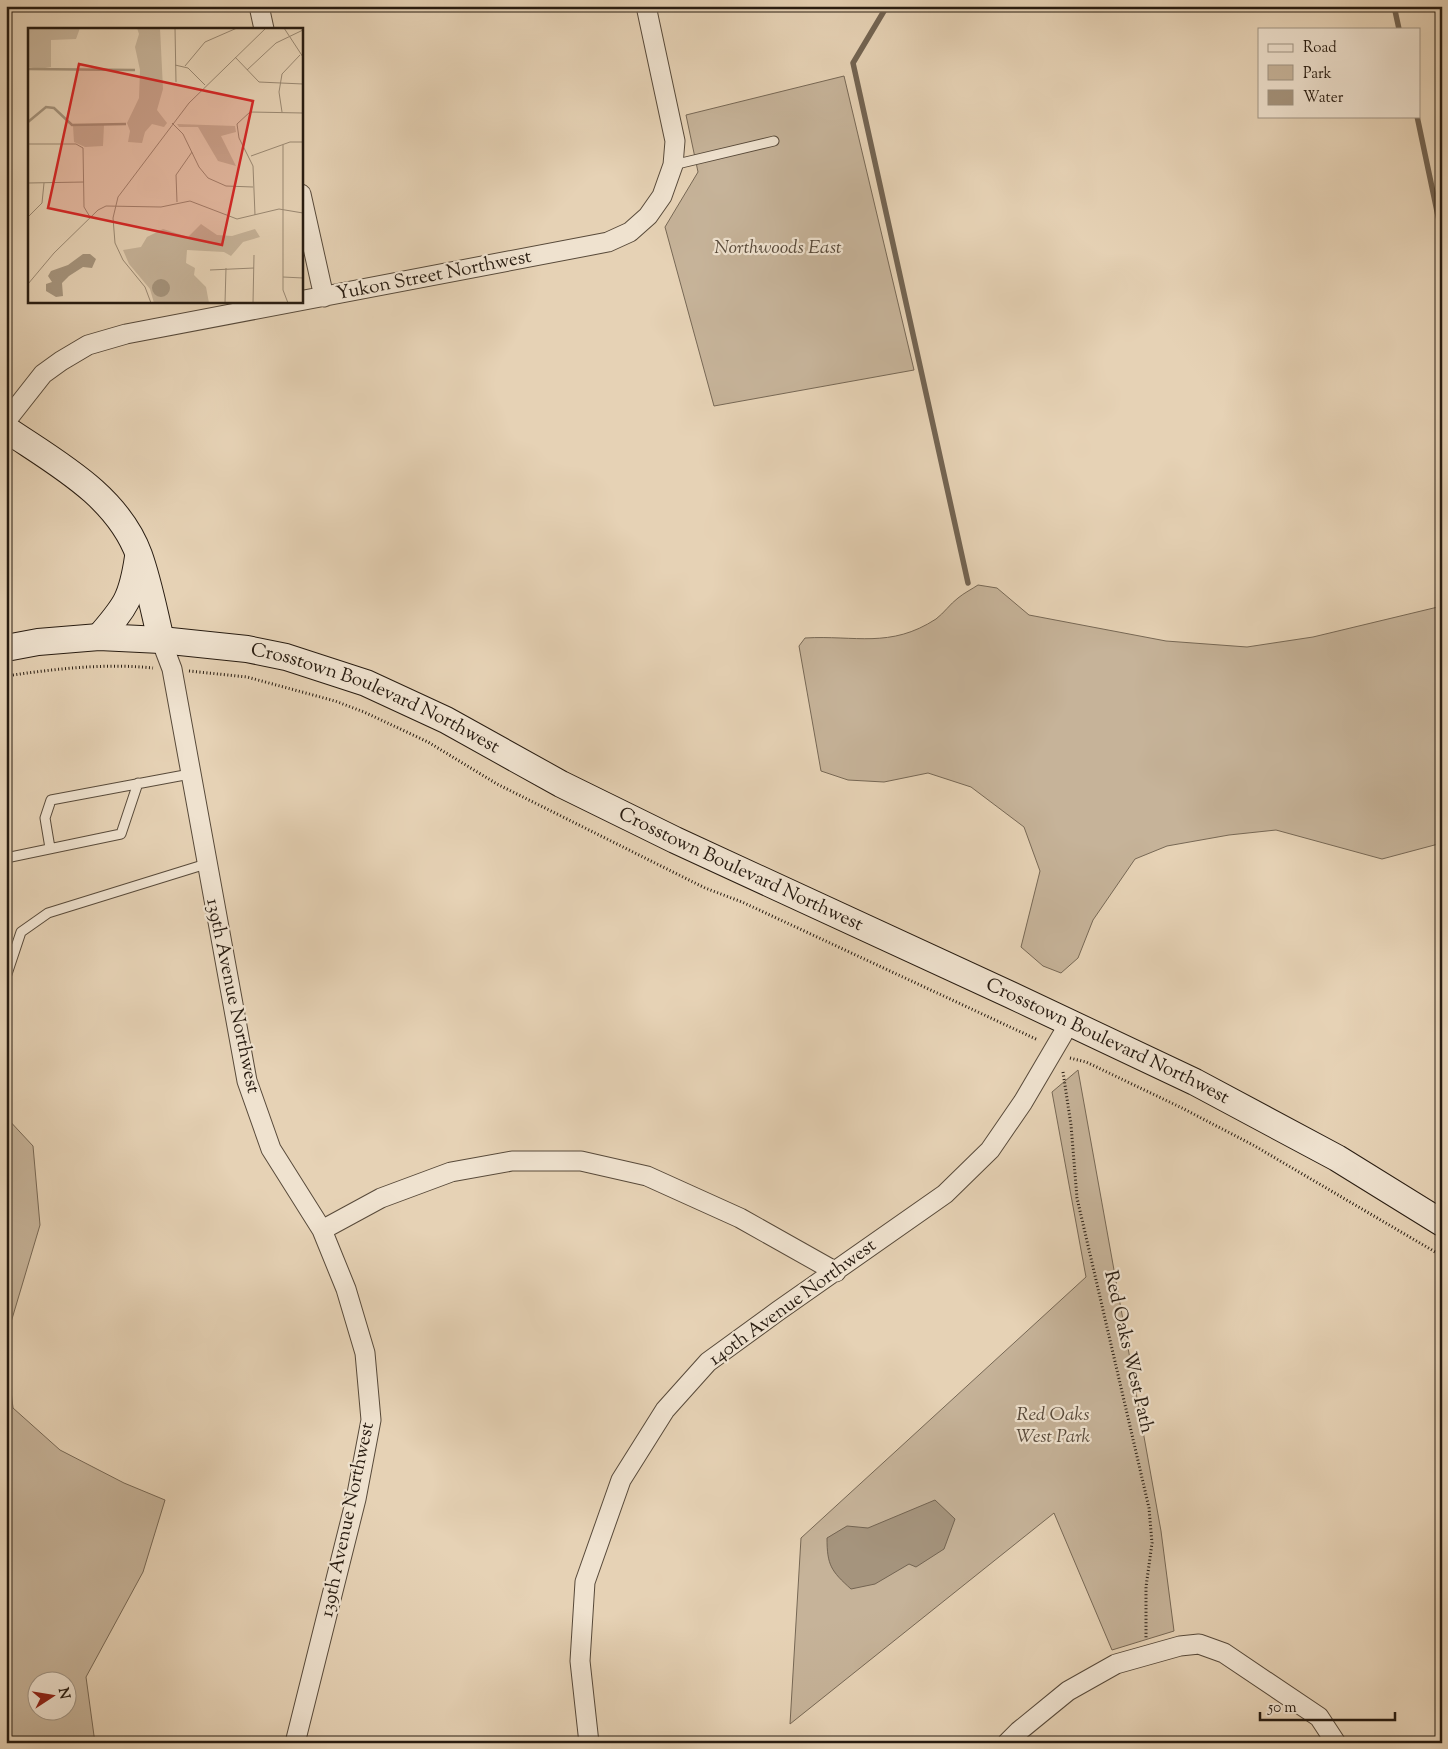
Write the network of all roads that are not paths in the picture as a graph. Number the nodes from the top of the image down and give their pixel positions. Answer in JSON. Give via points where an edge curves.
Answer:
{"nodes":[{"id":1,"x":259,"y":6,"type":"edge"},
{"id":2,"x":646,"y":6,"type":"edge"},
{"id":3,"x":264,"y":28,"type":"edge"},
{"id":4,"x":774,"y":142,"type":"dead end"},
{"id":5,"x":673,"y":165,"type":"junction"},
{"id":6,"x":302,"y":198,"type":"edge"},
{"id":7,"x":324,"y":297,"type":"junction"},
{"id":8,"x":302,"y":301,"type":"edge"},
{"id":9,"x":297,"y":302,"type":"edge"},
{"id":10,"x":6,"y":421,"type":"edge"},
{"id":11,"x":6,"y":429,"type":"edge"},
{"id":12,"x":139,"y":554,"type":"junction"},
{"id":13,"x":99,"y":637,"type":"junction"},
{"id":14,"x":161,"y":640,"type":"junction"},
{"id":15,"x":6,"y":648,"type":"edge"},
{"id":16,"x":190,"y":774,"type":"junction"},
{"id":17,"x":138,"y":783,"type":"junction"},
{"id":18,"x":50,"y":848,"type":"junction"},
{"id":19,"x":6,"y":858,"type":"edge"},
{"id":20,"x":206,"y":864,"type":"junction"},
{"id":21,"x":6,"y":977,"type":"edge"},
{"id":22,"x":1070,"y":1022,"type":"junction"},
{"id":23,"x":1442,"y":1223,"type":"edge"},
{"id":24,"x":322,"y":1230,"type":"junction"},
{"id":25,"x":836,"y":1272,"type":"junction"},
{"id":26,"x":295,"y":1743,"type":"edge"},
{"id":27,"x":589,"y":1743,"type":"edge"},
{"id":28,"x":1007,"y":1743,"type":"edge"},
{"id":29,"x":1336,"y":1743,"type":"edge"}],
"edges":[{"from":1,"to":3,"type":"street"},
{"from":2,"to":5,"type":"street","name":"Yukon Street Northwest","via":[[675,141]]},
{"from":4,"to":5,"type":"lane"},
{"from":5,"to":7,"type":"street","name":"Yukon Street Northwest","via":[[662,196],[648,216],[630,232],[608,242]]},
{"from":6,"to":7,"type":"street"},
{"from":7,"to":8,"type":"street","name":"Yukon Street Northwest"},
{"from":9,"to":10,"type":"street","name":"Yukon Street Northwest","via":[[126,334],[88,345],[42,374]]},
{"from":11,"to":12,"type":"street","via":[[82,481],[109,506],[127,530]]},
{"from":12,"to":13,"type":"street","via":[[134,587],[122,610]]},
{"from":12,"to":14,"type":"street"},
{"from":13,"to":14,"type":"street","name":"Crosstown Boulevard Northwest"},
{"from":13,"to":15,"type":"street","name":"Crosstown Boulevard Northwest"},
{"from":14,"to":16,"type":"street","name":"139th Avenue Northwest","via":[[172,669]]},
{"from":14,"to":22,"type":"street","name":"Crosstown Boulevard Northwest","via":[[247,649],[286,657],[366,683],[446,720],[561,784],[667,836]]},
{"from":16,"to":17,"type":"lane"},
{"from":16,"to":20,"type":"street","name":"139th Avenue Northwest"},
{"from":17,"to":18,"type":"lane","via":[[122,834]]},
{"from":17,"to":18,"type":"lane","via":[[51,800],[45,818]]},
{"from":18,"to":19,"type":"lane"},
{"from":20,"to":21,"type":"lane","via":[[48,913],[21,932]]},
{"from":20,"to":24,"type":"street","name":"139th Avenue Northwest","via":[[247,1081],[272,1149]]},
{"from":22,"to":23,"type":"street","name":"Crosstown Boulevard Northwest","via":[[1255,1113]]},
{"from":22,"to":25,"type":"street","name":"140th Avenue Northwest","via":[[1023,1102],[990,1150],[945,1194]]},
{"from":24,"to":25,"type":"street","via":[[381,1198],[451,1172],[512,1161],[581,1161],[647,1176],[740,1218]]},
{"from":24,"to":26,"type":"street","name":"139th Avenue Northwest","via":[[346,1289],[366,1353],[371,1420],[356,1499]]},
{"from":25,"to":27,"type":"street","name":"140th Avenue Northwest","via":[[708,1362],[665,1410],[620,1480],[585,1582],[580,1661]]},
{"from":28,"to":29,"type":"street","via":[[1068,1691],[1116,1664],[1180,1646],[1199,1644],[1224,1653],[1319,1717]]}]}
